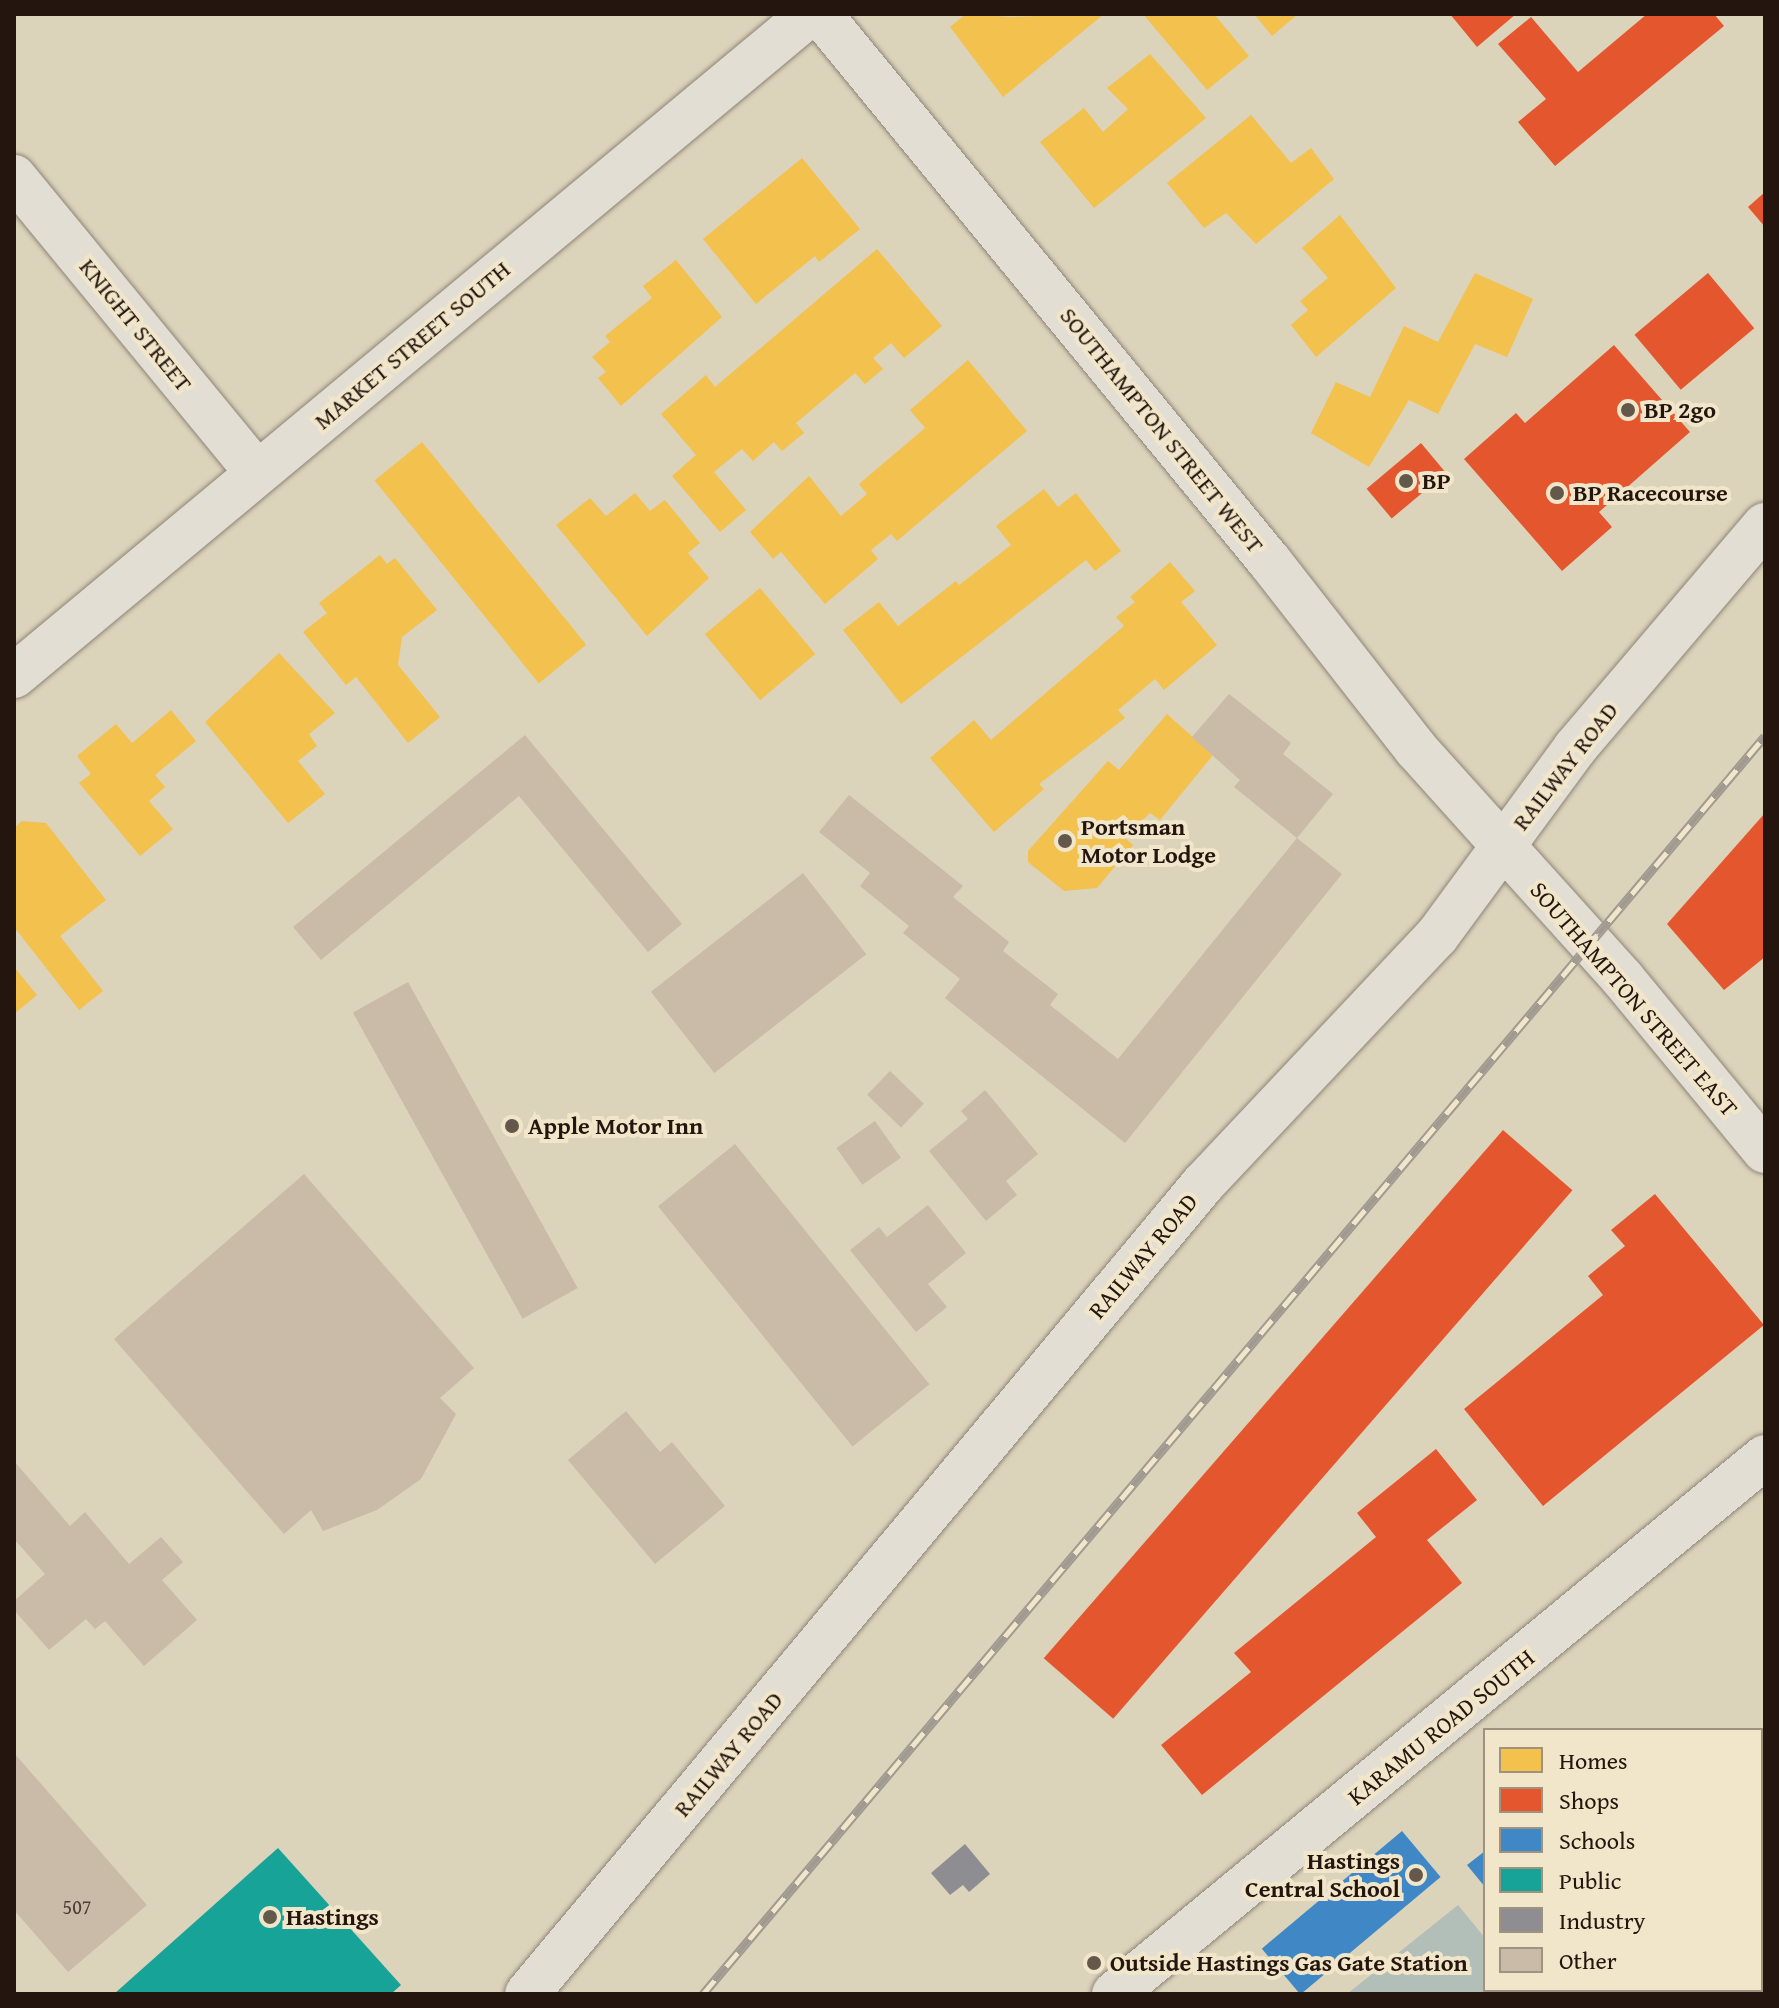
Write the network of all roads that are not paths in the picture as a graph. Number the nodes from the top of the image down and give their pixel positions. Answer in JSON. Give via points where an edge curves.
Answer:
{"nodes":[{"id":1,"x":810,"y":14,"type":"edge"},
{"id":2,"x":820,"y":14,"type":"edge"},
{"id":3,"x":14,"y":177,"type":"edge"},
{"id":4,"x":257,"y":473,"type":"junction"},
{"id":5,"x":1765,"y":525,"type":"edge"},
{"id":6,"x":14,"y":676,"type":"edge"},
{"id":7,"x":1501,"y":847,"type":"junction"},
{"id":8,"x":1765,"y":1151,"type":"edge"},
{"id":9,"x":1765,"y":1457,"type":"edge"},
{"id":10,"x":527,"y":1994,"type":"edge"},
{"id":11,"x":1114,"y":1994,"type":"edge"}],
"edges":[{"from":1,"to":4,"type":"main road","name":"MARKET STREET SOUTH"},
{"from":2,"to":7,"type":"main road","name":"SOUTHAMPTON STREET WEST"},
{"from":3,"to":4,"type":"main road","name":"KNIGHT STREET"},
{"from":4,"to":6,"type":"main road","name":"MARKET STREET SOUTH"},
{"from":5,"to":7,"type":"main road","name":"RAILWAY ROAD","via":[[1575,748]]},
{"from":7,"to":8,"type":"main road","name":"SOUTHAMPTON STREET EAST","via":[[1623,979]]},
{"from":7,"to":10,"type":"main road","name":"RAILWAY ROAD","via":[[1437,936],[1194,1195]]},
{"from":9,"to":11,"type":"main road","name":"KARAMU ROAD SOUTH"}]}
